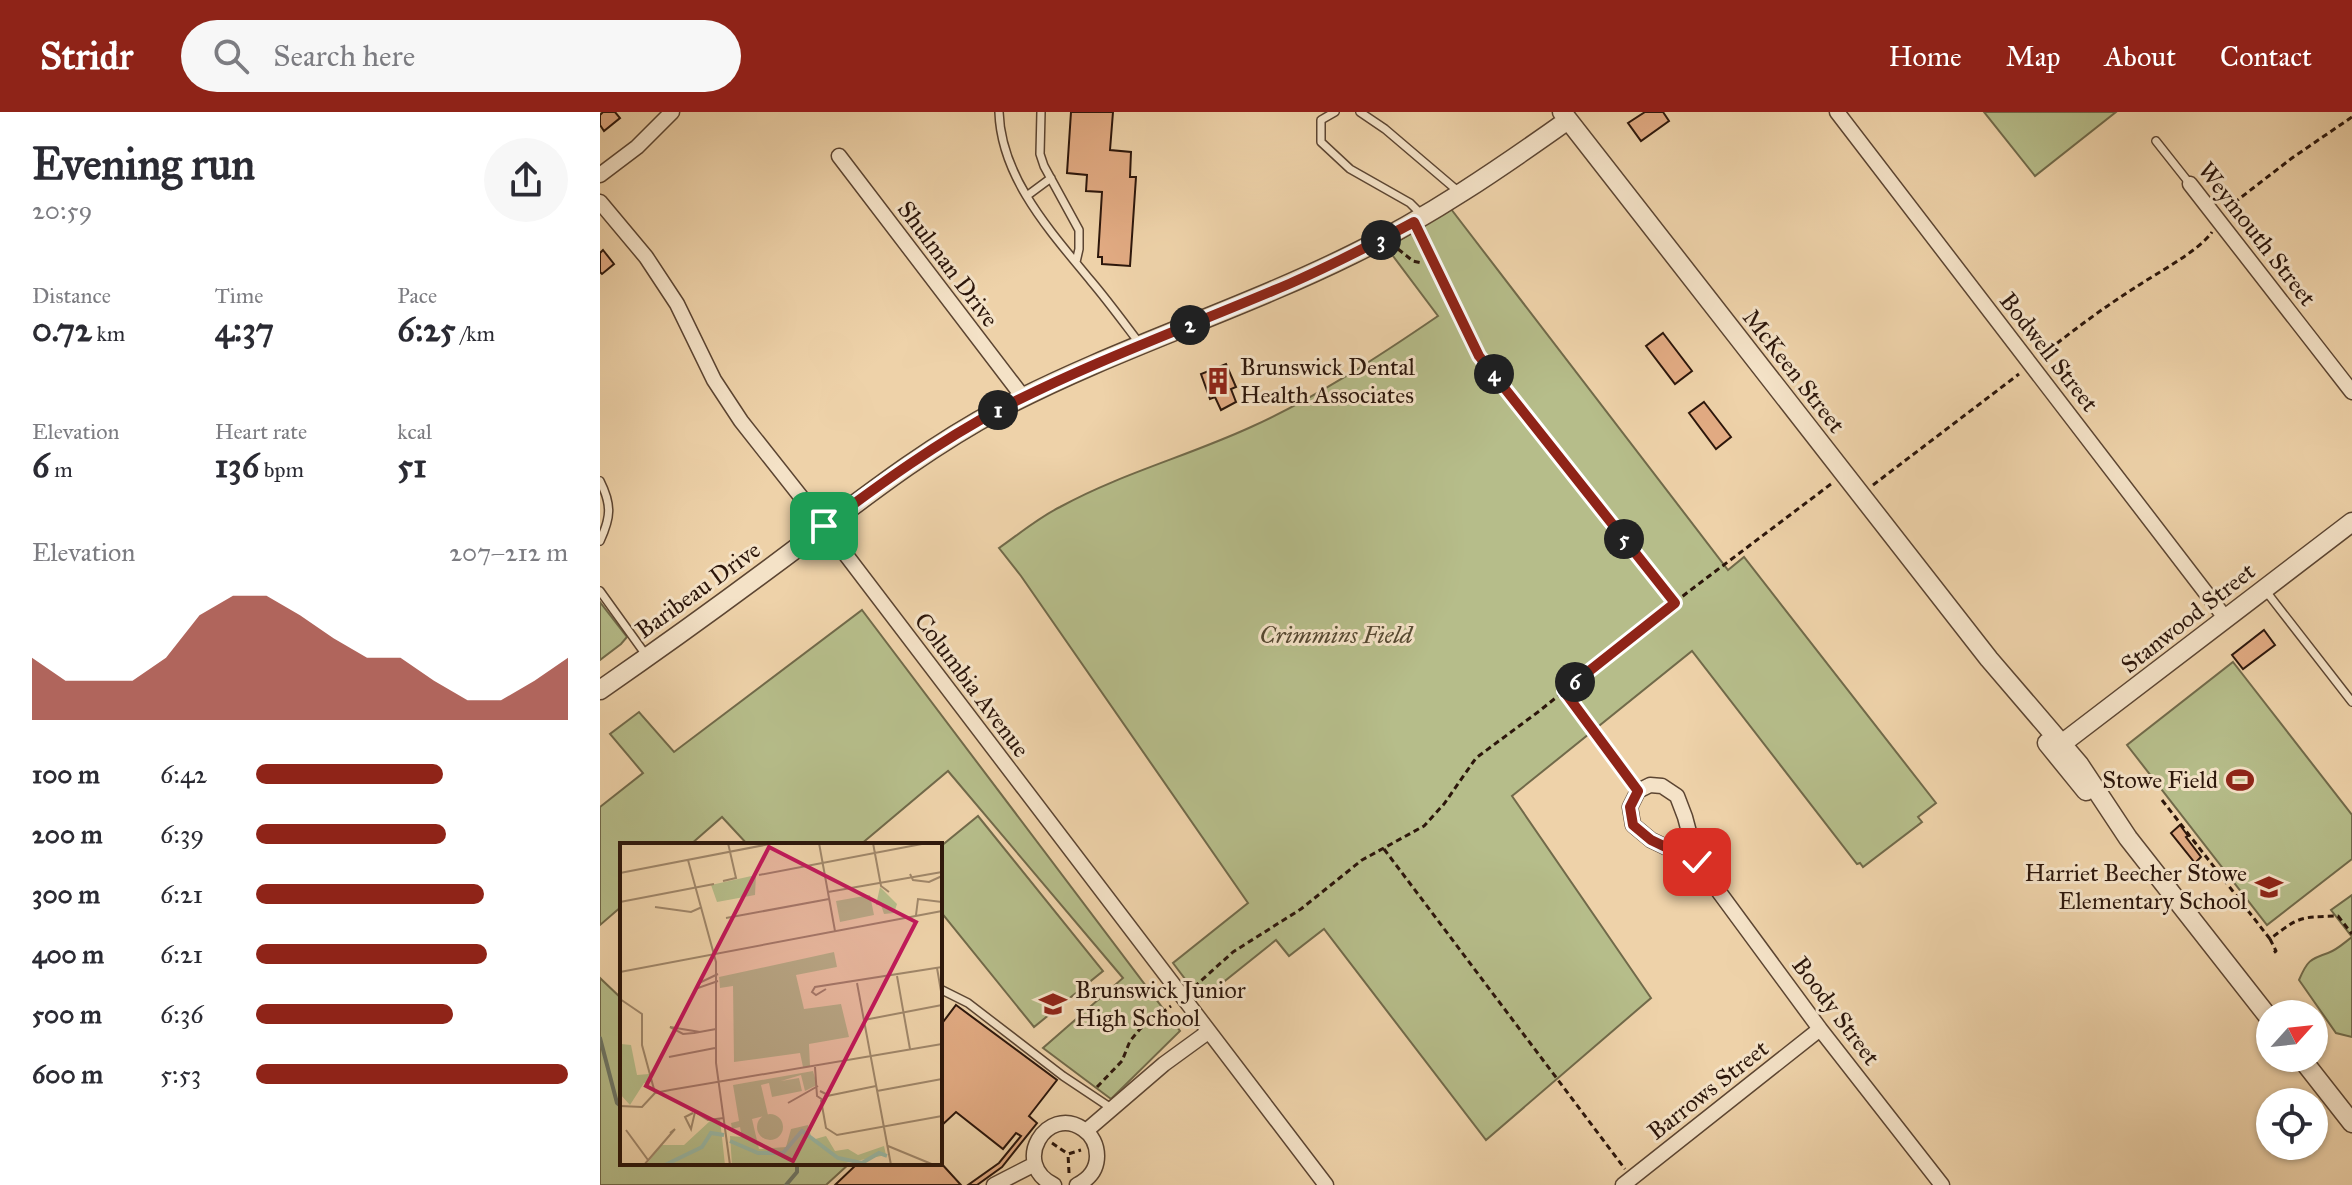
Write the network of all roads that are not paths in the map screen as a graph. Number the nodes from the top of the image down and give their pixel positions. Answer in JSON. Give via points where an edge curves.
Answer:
{"nodes":[{"id":1,"x":672,"y":112,"type":"edge"},
{"id":2,"x":999,"y":112,"type":"edge"},
{"id":3,"x":1041,"y":112,"type":"edge"},
{"id":4,"x":1335,"y":112,"type":"edge"},
{"id":5,"x":1360,"y":112,"type":"edge"},
{"id":6,"x":1837,"y":112,"type":"edge"},
{"id":7,"x":1569,"y":115,"type":"edge"},
{"id":8,"x":2156,"y":141,"type":"dead end"},
{"id":9,"x":839,"y":156,"type":"dead end"},
{"id":10,"x":600,"y":175,"type":"edge"},
{"id":11,"x":1051,"y":178,"type":"junction"},
{"id":12,"x":2190,"y":184,"type":"joint"},
{"id":13,"x":1460,"y":193,"type":"junction"},
{"id":14,"x":1028,"y":195,"type":"junction"},
{"id":15,"x":600,"y":202,"type":"edge"},
{"id":16,"x":1419,"y":219,"type":"junction"},
{"id":17,"x":1076,"y":262,"type":"junction"},
{"id":18,"x":1142,"y":345,"type":"junction"},
{"id":19,"x":1479,"y":356,"type":"road end"},
{"id":20,"x":2352,"y":392,"type":"edge"},
{"id":21,"x":1023,"y":397,"type":"junction"},
{"id":22,"x":600,"y":481,"type":"edge"},
{"id":23,"x":2352,"y":522,"type":"edge"},
{"id":24,"x":824,"y":526,"type":"junction"},
{"id":25,"x":600,"y":541,"type":"edge"},
{"id":26,"x":2264,"y":589,"type":"junction"},
{"id":27,"x":600,"y":591,"type":"edge"},
{"id":28,"x":2226,"y":619,"type":"junction"},
{"id":29,"x":648,"y":657,"type":"junction"},
{"id":30,"x":600,"y":690,"type":"edge"},
{"id":31,"x":2352,"y":702,"type":"edge"},
{"id":32,"x":2058,"y":747,"type":"junction"},
{"id":33,"x":1697,"y":862,"type":"junction"},
{"id":34,"x":942,"y":990,"type":"edge"},
{"id":35,"x":2256,"y":1001,"type":"edge"},
{"id":36,"x":1820,"y":1029,"type":"junction"},
{"id":37,"x":1208,"y":1032,"type":"junction"},
{"id":38,"x":2312,"y":1072,"type":"edge"},
{"id":39,"x":1111,"y":1108,"type":"junction"},
{"id":40,"x":2352,"y":1123,"type":"edge"},
{"id":41,"x":1086,"y":1131,"type":"junction"},
{"id":42,"x":1035,"y":1164,"type":"junction"},
{"id":43,"x":1631,"y":1183,"type":"edge"},
{"id":44,"x":1073,"y":1184,"type":"edge"},
{"id":45,"x":994,"y":1185,"type":"edge"},
{"id":46,"x":1054,"y":1185,"type":"edge"},
{"id":47,"x":1326,"y":1185,"type":"edge"},
{"id":48,"x":1942,"y":1185,"type":"edge"}],
"edges":[{"from":1,"to":10,"type":"street"},
{"from":2,"to":14,"type":"lane","via":[[1010,167]]},
{"from":3,"to":11,"type":"lane","via":[[1040,154]]},
{"from":4,"to":16,"type":"lane","via":[[1321,120],[1321,142],[1350,169],[1410,203]]},
{"from":5,"to":13,"type":"lane"},
{"from":6,"to":28,"type":"street","name":"Bodwell Street"},
{"from":7,"to":13,"type":"street","name":"Baribeau Drive"},
{"from":7,"to":32,"type":"street","name":"McKeen Street"},
{"from":8,"to":12,"type":"lane","name":"Weymouth Street"},
{"from":9,"to":21,"type":"street","name":"Shulman Drive"},
{"from":11,"to":14,"type":"lane"},
{"from":11,"to":17,"type":"lane","via":[[1079,230]]},
{"from":12,"to":20,"type":"street","name":"Weymouth Street"},
{"from":13,"to":16,"type":"street","name":"Baribeau Drive"},
{"from":14,"to":17,"type":"lane"},
{"from":15,"to":24,"type":"street","name":"Columbia Avenue","via":[[677,304],[714,380],[741,421]]},
{"from":16,"to":18,"type":"street","name":"Baribeau Drive","via":[[1291,283]]},
{"from":16,"to":19,"type":"lane","via":[[1436,268]]},
{"from":17,"to":18,"type":"lane"},
{"from":18,"to":21,"type":"street","name":"Baribeau Drive"},
{"from":21,"to":24,"type":"street","name":"Baribeau Drive","via":[[939,445]]},
{"from":22,"to":25,"type":"lane","via":[[609,521]]},
{"from":23,"to":26,"type":"street","name":"Stanwood Street"},
{"from":24,"to":29,"type":"street","name":"Baribeau Drive"},
{"from":24,"to":37,"type":"street","name":"Columbia Avenue"},
{"from":26,"to":28,"type":"street","name":"Stanwood Street"},
{"from":26,"to":31,"type":"lane"},
{"from":27,"to":29,"type":"lane"},
{"from":28,"to":32,"type":"street","name":"Stanwood Street"},
{"from":29,"to":30,"type":"street","name":"Baribeau Drive"},
{"from":32,"to":35,"type":"street","name":"McKeen Street","via":[[2069,773],[2128,838]]},
{"from":33,"to":33,"type":"street","name":"Boody Street","via":[[1677,796],[1662,786],[1638,791],[1630,807],[1633,825]]},
{"from":33,"to":36,"type":"street","name":"Boody Street"},
{"from":34,"to":39,"type":"lane","via":[[968,1003]]},
{"from":36,"to":43,"type":"street","name":"Barrows Street"},
{"from":36,"to":48,"type":"street","name":"Boody Street"},
{"from":37,"to":39,"type":"street"},
{"from":37,"to":47,"type":"street","name":"Columbia Avenue"},
{"from":38,"to":40,"type":"street"},
{"from":39,"to":41,"type":"street"},
{"from":41,"to":42,"type":"street","via":[[1064,1123],[1048,1129],[1037,1141]]},
{"from":41,"to":44,"type":"street","via":[[1097,1162],[1092,1173]]},
{"from":42,"to":45,"type":"street"},
{"from":42,"to":46,"type":"street"}]}
